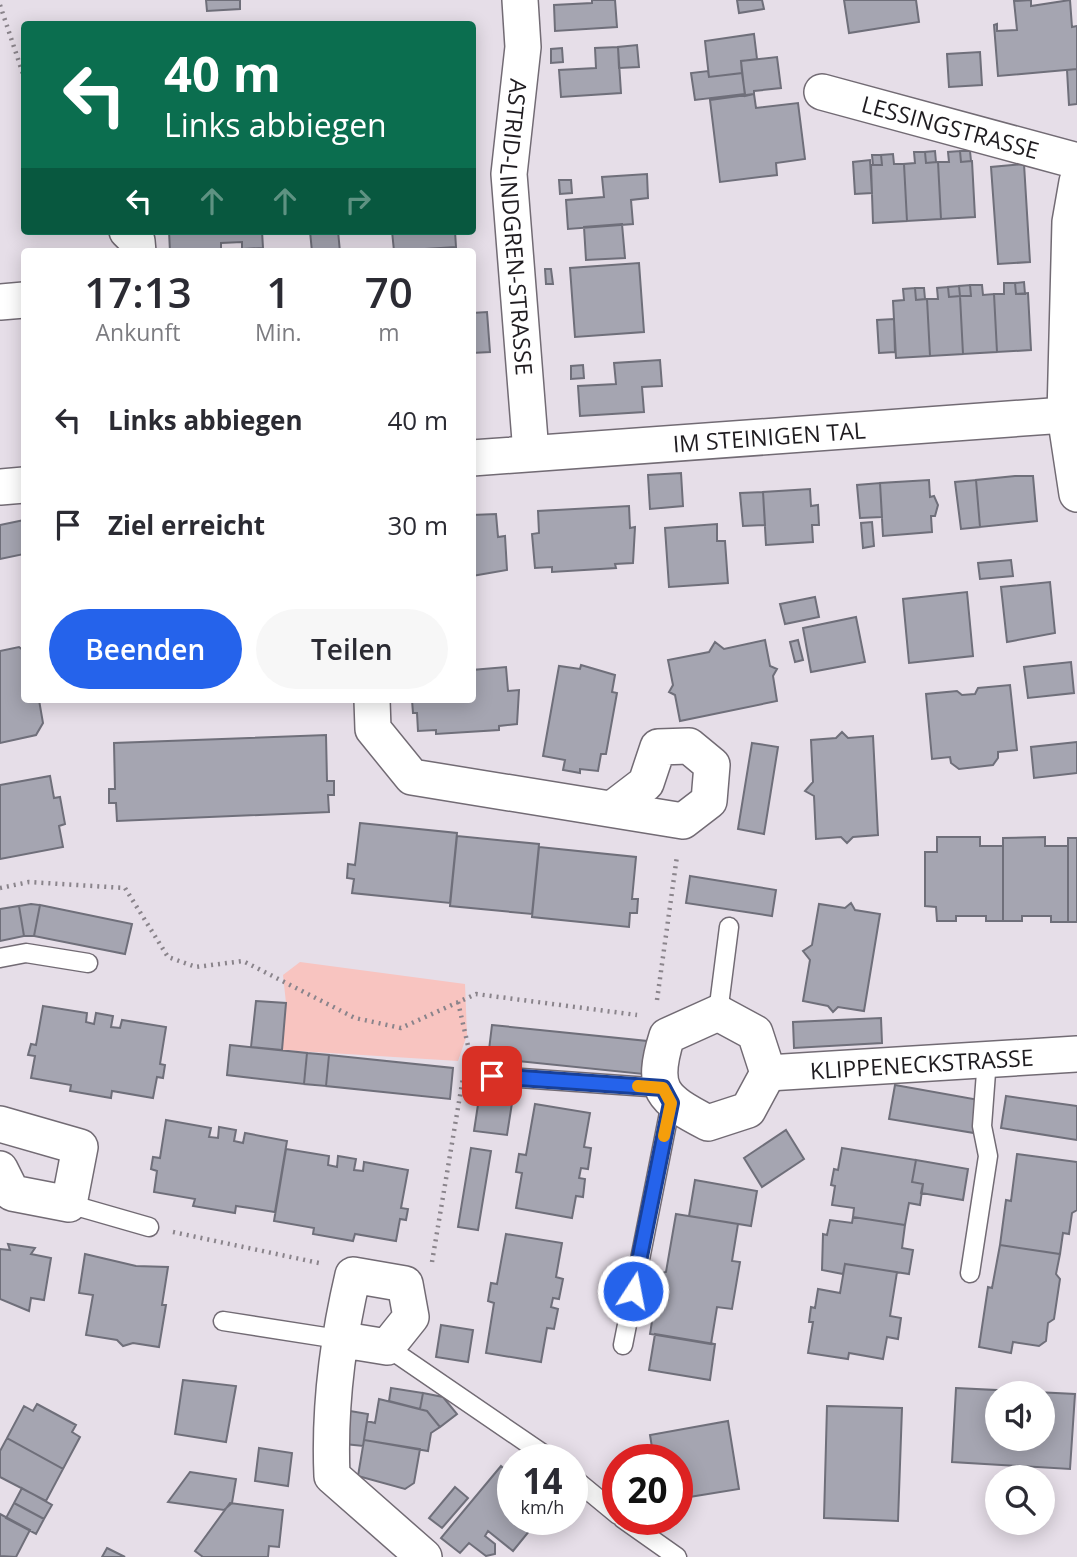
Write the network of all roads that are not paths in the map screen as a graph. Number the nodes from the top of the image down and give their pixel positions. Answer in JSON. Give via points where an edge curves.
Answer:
{"nodes":[{"id":1,"x":520,"y":0,"type":"edge"},
{"id":2,"x":822,"y":92,"type":"dead end"},
{"id":3,"x":1077,"y":161,"type":"edge"},
{"id":4,"x":1077,"y":182,"type":"edge"},
{"id":5,"x":21,"y":300,"type":"edge"},
{"id":6,"x":0,"y":302,"type":"edge"},
{"id":7,"x":1065,"y":415,"type":"junction"},
{"id":8,"x":531,"y":453,"type":"junction"},
{"id":9,"x":476,"y":458,"type":"edge"},
{"id":10,"x":21,"y":485,"type":"edge"},
{"id":11,"x":0,"y":487,"type":"edge"},
{"id":12,"x":1077,"y":494,"type":"edge"},
{"id":13,"x":372,"y":703,"type":"edge"},
{"id":14,"x":612,"y":810,"type":"junction"},
{"id":15,"x":729,"y":927,"type":"dead end"},
{"id":16,"x":0,"y":958,"type":"edge"},
{"id":17,"x":88,"y":963,"type":"dead end"},
{"id":18,"x":718,"y":1013,"type":"junction"},
{"id":19,"x":1077,"y":1054,"type":"edge"},
{"id":20,"x":987,"y":1059,"type":"junction"},
{"id":21,"x":768,"y":1073,"type":"junction"},
{"id":22,"x":492,"y":1076,"type":"dead end"},
{"id":23,"x":667,"y":1096,"type":"junction"},
{"id":24,"x":0,"y":1124,"type":"edge"},
{"id":25,"x":0,"y":1169,"type":"edge"},
{"id":26,"x":69,"y":1203,"type":"junction"},
{"id":27,"x":149,"y":1227,"type":"road end"},
{"id":28,"x":970,"y":1273,"type":"dead end"},
{"id":29,"x":223,"y":1321,"type":"dead end"},
{"id":30,"x":338,"y":1339,"type":"junction"},
{"id":31,"x":623,"y":1345,"type":"dead end"},
{"id":32,"x":387,"y":1347,"type":"junction"},
{"id":33,"x":529,"y":1444,"type":"edge"},
{"id":34,"x":588,"y":1490,"type":"edge"},
{"id":35,"x":602,"y":1502,"type":"edge"},
{"id":36,"x":646,"y":1535,"type":"edge"},
{"id":37,"x":424,"y":1557,"type":"edge"},
{"id":38,"x":677,"y":1557,"type":"edge"}],
"edges":[{"from":1,"to":8,"type":"street","name":"ASTRID-LINDGREN-STRASSE","via":[[523,47],[509,174]]},
{"from":2,"to":3,"type":"street","name":"LESSINGSTRASSE"},
{"from":4,"to":7,"type":"street","via":[[1070,222]]},
{"from":5,"to":6,"type":"street"},
{"from":7,"to":8,"type":"street","name":"IM STEINIGEN TAL"},
{"from":7,"to":12,"type":"street"},
{"from":8,"to":9,"type":"street","name":"IM STEINIGEN TAL"},
{"from":10,"to":11,"type":"street"},
{"from":13,"to":14,"type":"street","via":[[373,729],[412,777]]},
{"from":14,"to":14,"type":"street","via":[[646,783],[658,747],[688,746],[712,765],[709,801],[682,821]]},
{"from":15,"to":18,"type":"lane"},
{"from":16,"to":17,"type":"lane","via":[[26,953]]},
{"from":18,"to":21,"type":"street","via":[[755,1033]]},
{"from":18,"to":23,"type":"street","via":[[661,1027],[659,1063]]},
{"from":19,"to":20,"type":"street","name":"KLIPPENECKSTRASSE"},
{"from":20,"to":21,"type":"street","name":"KLIPPENECKSTRASSE"},
{"from":20,"to":28,"type":"lane","via":[[982,1126],[988,1156]]},
{"from":21,"to":23,"type":"street","via":[[748,1110],[708,1123]]},
{"from":22,"to":23,"type":"lane"},
{"from":23,"to":31,"type":"lane"},
{"from":24,"to":26,"type":"street","via":[[80,1147]]},
{"from":25,"to":26,"type":"street","via":[[12,1193]]},
{"from":26,"to":27,"type":"lane"},
{"from":29,"to":30,"type":"lane"},
{"from":30,"to":32,"type":"street"},
{"from":30,"to":32,"type":"street","via":[[353,1275],[405,1284],[411,1317]]},
{"from":30,"to":37,"type":"street","via":[[330,1420],[332,1476]]},
{"from":32,"to":33,"type":"lane"},
{"from":34,"to":35,"type":"lane"},
{"from":36,"to":38,"type":"lane"}]}
